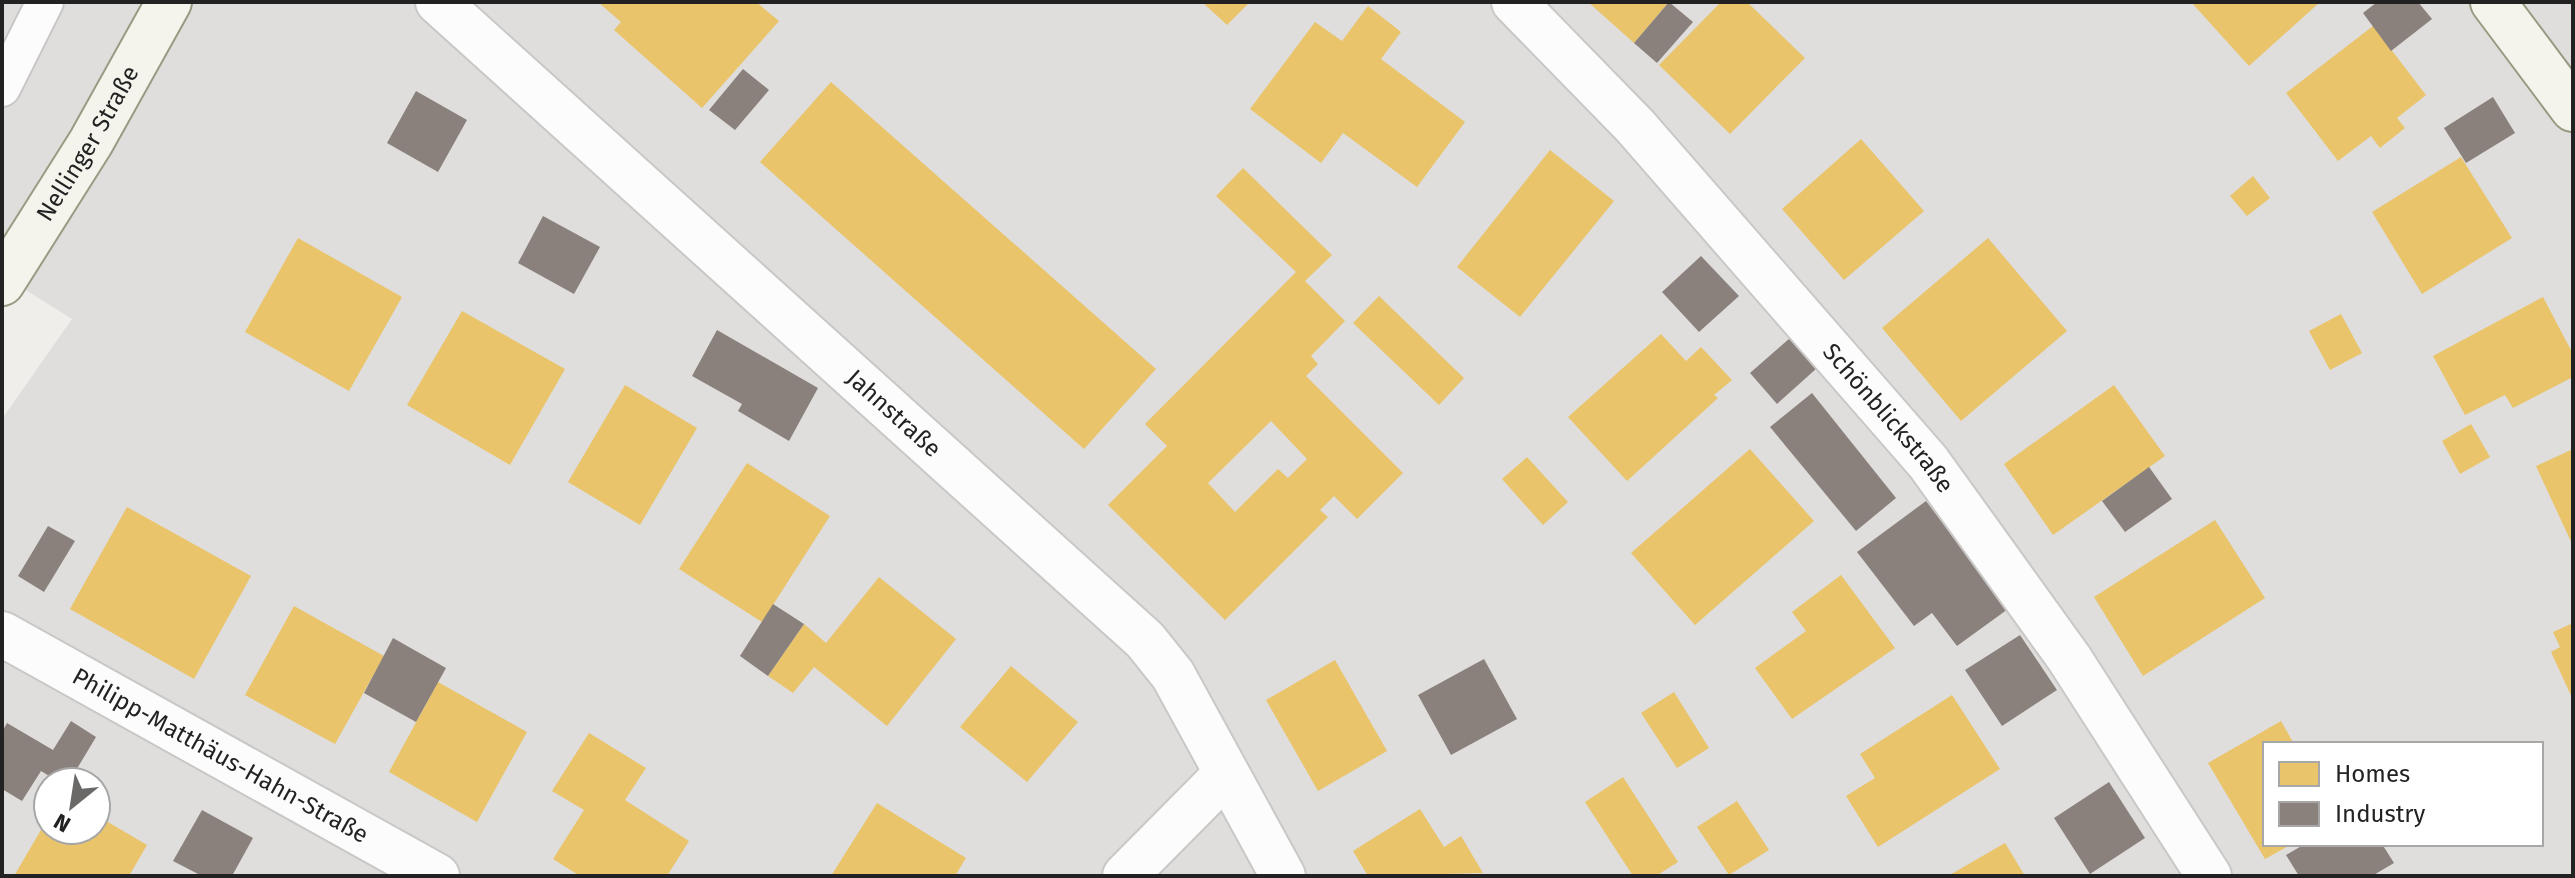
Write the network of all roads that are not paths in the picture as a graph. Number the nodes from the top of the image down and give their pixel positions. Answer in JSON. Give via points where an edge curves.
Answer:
{"nodes":[{"id":1,"x":45,"y":2,"type":"edge"},
{"id":2,"x":169,"y":2,"type":"edge"},
{"id":3,"x":438,"y":2,"type":"edge"},
{"id":4,"x":1514,"y":2,"type":"edge"},
{"id":5,"x":2493,"y":2,"type":"edge"},
{"id":6,"x":2,"y":88,"type":"edge"},
{"id":7,"x":2573,"y":109,"type":"edge"},
{"id":8,"x":2,"y":283,"type":"edge"},
{"id":9,"x":2,"y":634,"type":"edge"},
{"id":10,"x":1226,"y":774,"type":"junction"},
{"id":11,"x":437,"y":876,"type":"edge"},
{"id":12,"x":1125,"y":876,"type":"edge"},
{"id":13,"x":1283,"y":876,"type":"edge"},
{"id":14,"x":2209,"y":876,"type":"edge"}],
"edges":[{"from":1,"to":6,"type":"lane"},
{"from":2,"to":8,"type":"main road","name":"Nellinger Straße","via":[[91,142]]},
{"from":3,"to":10,"type":"street","name":"Jahnstraße","via":[[1145,640],[1173,675]]},
{"from":4,"to":14,"type":"street","name":"Schönblickstraße","via":[[1635,126],[1928,462],[2069,658]]},
{"from":5,"to":7,"type":"main road"},
{"from":9,"to":11,"type":"street","name":"Philipp-Matthäus-Hahn-Straße"},
{"from":10,"to":12,"type":"street"},
{"from":10,"to":13,"type":"street","name":"Jahnstraße"}]}
